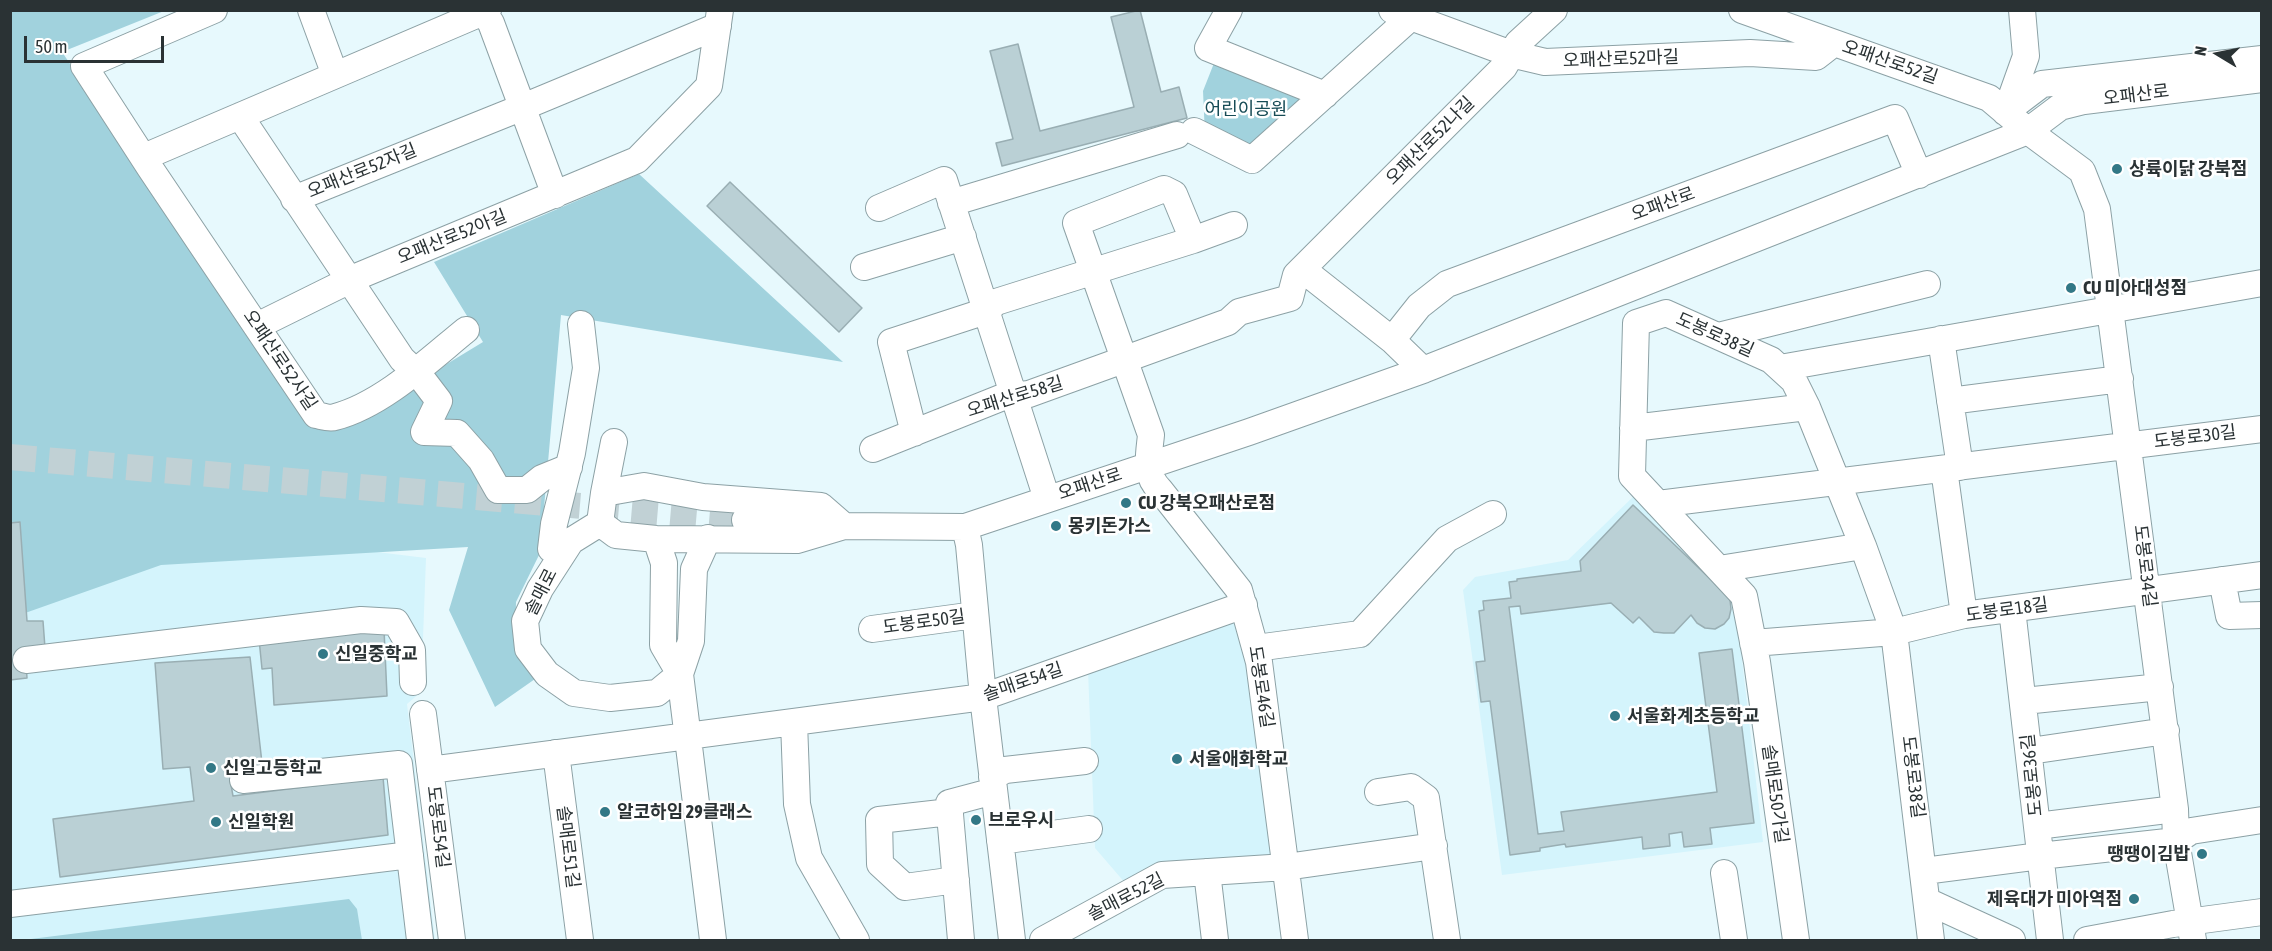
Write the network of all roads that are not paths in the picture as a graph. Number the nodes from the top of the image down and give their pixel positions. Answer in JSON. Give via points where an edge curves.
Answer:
{"nodes":[{"id":1,"x":214,"y":10,"type":"edge"},
{"id":2,"x":310,"y":10,"type":"edge"},
{"id":3,"x":1229,"y":10,"type":"edge"},
{"id":4,"x":1554,"y":10,"type":"edge"},
{"id":5,"x":1742,"y":10,"type":"edge"},
{"id":6,"x":2022,"y":10,"type":"edge"},
{"id":7,"x":484,"y":11,"type":"edge"},
{"id":8,"x":1401,"y":14,"type":"edge"},
{"id":9,"x":719,"y":18,"type":"edge"},
{"id":10,"x":1834,"y":43,"type":"junction"},
{"id":11,"x":1511,"y":54,"type":"junction"},
{"id":12,"x":2262,"y":59,"type":"edge"},
{"id":13,"x":334,"y":75,"type":"junction"},
{"id":14,"x":2262,"y":79,"type":"edge"},
{"id":15,"x":1325,"y":95,"type":"junction"},
{"id":16,"x":523,"y":107,"type":"junction"},
{"id":17,"x":2006,"y":112,"type":"junction"},
{"id":18,"x":240,"y":116,"type":"junction"},
{"id":19,"x":2028,"y":131,"type":"junction"},
{"id":20,"x":144,"y":157,"type":"junction"},
{"id":21,"x":1919,"y":175,"type":"junction"},
{"id":22,"x":948,"y":191,"type":"junction"},
{"id":23,"x":555,"y":195,"type":"junction"},
{"id":24,"x":294,"y":199,"type":"junction"},
{"id":25,"x":879,"y":207,"type":"dead end"},
{"id":26,"x":1234,"y":225,"type":"dead end"},
{"id":27,"x":963,"y":237,"type":"junction"},
{"id":28,"x":1193,"y":240,"type":"junction"},
{"id":29,"x":864,"y":267,"type":"dead end"},
{"id":30,"x":1302,"y":269,"type":"junction"},
{"id":31,"x":1093,"y":271,"type":"junction"},
{"id":32,"x":348,"y":281,"type":"junction"},
{"id":33,"x":2262,"y":282,"type":"edge"},
{"id":34,"x":1928,"y":284,"type":"dead end"},
{"id":35,"x":986,"y":310,"type":"junction"},
{"id":36,"x":2109,"y":310,"type":"junction"},
{"id":37,"x":581,"y":324,"type":"dead end"},
{"id":38,"x":257,"y":326,"type":"junction"},
{"id":39,"x":466,"y":330,"type":"dead end"},
{"id":40,"x":1718,"y":336,"type":"junction"},
{"id":41,"x":1941,"y":339,"type":"junction"},
{"id":42,"x":1392,"y":340,"type":"junction"},
{"id":43,"x":1124,"y":360,"type":"junction"},
{"id":44,"x":1780,"y":368,"type":"junction"},
{"id":45,"x":1423,"y":370,"type":"junction"},
{"id":46,"x":415,"y":372,"type":"junction"},
{"id":47,"x":2120,"y":378,"type":"junction"},
{"id":48,"x":1014,"y":396,"type":"junction"},
{"id":49,"x":1950,"y":401,"type":"junction"},
{"id":50,"x":1807,"y":407,"type":"junction"},
{"id":51,"x":1633,"y":428,"type":"junction"},
{"id":52,"x":2262,"y":429,"type":"edge"},
{"id":53,"x":914,"y":433,"type":"junction"},
{"id":54,"x":614,"y":442,"type":"dead end"},
{"id":55,"x":2129,"y":446,"type":"junction"},
{"id":56,"x":873,"y":449,"type":"dead end"},
{"id":57,"x":1148,"y":465,"type":"junction"},
{"id":58,"x":569,"y":467,"type":"junction"},
{"id":59,"x":1952,"y":468,"type":"junction"},
{"id":60,"x":1632,"y":476,"type":"joint"},
{"id":61,"x":1837,"y":483,"type":"junction"},
{"id":62,"x":604,"y":493,"type":"junction"},
{"id":63,"x":1047,"y":499,"type":"junction"},
{"id":64,"x":1658,"y":504,"type":"junction"},
{"id":65,"x":1493,"y":514,"type":"dead end"},
{"id":66,"x":745,"y":520,"type":"tunnel mouth"},
{"id":67,"x":600,"y":524,"type":"junction"},
{"id":68,"x":844,"y":526,"type":"junction"},
{"id":69,"x":965,"y":526,"type":"junction"},
{"id":70,"x":708,"y":538,"type":"junction"},
{"id":71,"x":656,"y":539,"type":"junction"},
{"id":72,"x":1863,"y":546,"type":"junction"},
{"id":73,"x":561,"y":554,"type":"junction"},
{"id":74,"x":1719,"y":569,"type":"junction"},
{"id":75,"x":2262,"y":575,"type":"edge"},
{"id":76,"x":2222,"y":580,"type":"junction"},
{"id":77,"x":2148,"y":590,"type":"junction"},
{"id":78,"x":1244,"y":605,"type":"junction"},
{"id":79,"x":2012,"y":609,"type":"junction"},
{"id":80,"x":975,"y":615,"type":"junction"},
{"id":81,"x":1964,"y":615,"type":"junction"},
{"id":82,"x":2262,"y":615,"type":"edge"},
{"id":83,"x":872,"y":629,"type":"dead end"},
{"id":84,"x":1894,"y":632,"type":"junction"},
{"id":85,"x":1753,"y":643,"type":"junction"},
{"id":86,"x":1256,"y":648,"type":"junction"},
{"id":87,"x":26,"y":660,"type":"dead end"},
{"id":88,"x":680,"y":674,"type":"junction"},
{"id":89,"x":413,"y":682,"type":"dead end"},
{"id":90,"x":2160,"y":687,"type":"junction"},
{"id":91,"x":983,"y":697,"type":"junction"},
{"id":92,"x":2024,"y":701,"type":"junction"},
{"id":93,"x":423,"y":714,"type":"dead end"},
{"id":94,"x":794,"y":722,"type":"junction"},
{"id":95,"x":2166,"y":731,"type":"junction"},
{"id":96,"x":687,"y":736,"type":"junction"},
{"id":97,"x":2030,"y":751,"type":"junction"},
{"id":98,"x":556,"y":753,"type":"junction"},
{"id":99,"x":1085,"y":761,"type":"dead end"},
{"id":100,"x":430,"y":770,"type":"junction"},
{"id":101,"x":243,"y":780,"type":"dead end"},
{"id":102,"x":993,"y":784,"type":"junction"},
{"id":103,"x":1378,"y":792,"type":"dead end"},
{"id":104,"x":2175,"y":808,"type":"junction"},
{"id":105,"x":950,"y":812,"type":"junction"},
{"id":106,"x":2262,"y":820,"type":"edge"},
{"id":107,"x":2037,"y":826,"type":"junction"},
{"id":108,"x":1089,"y":830,"type":"dead end"},
{"id":109,"x":1000,"y":841,"type":"junction"},
{"id":110,"x":2176,"y":841,"type":"junction"},
{"id":111,"x":1434,"y":846,"type":"junction"},
{"id":112,"x":410,"y":855,"type":"junction"},
{"id":113,"x":2040,"y":856,"type":"junction"},
{"id":114,"x":1286,"y":867,"type":"junction"},
{"id":115,"x":1207,"y":872,"type":"junction"},
{"id":116,"x":1924,"y":872,"type":"junction"},
{"id":117,"x":1724,"y":873,"type":"dead end"},
{"id":118,"x":956,"y":880,"type":"junction"},
{"id":119,"x":1928,"y":901,"type":"junction"},
{"id":120,"x":10,"y":904,"type":"edge"},
{"id":121,"x":2262,"y":912,"type":"edge"},
{"id":122,"x":2191,"y":931,"type":"edge"},
{"id":123,"x":420,"y":940,"type":"edge"},
{"id":124,"x":452,"y":940,"type":"edge"},
{"id":125,"x":580,"y":940,"type":"edge"},
{"id":126,"x":713,"y":940,"type":"edge"},
{"id":127,"x":856,"y":940,"type":"edge"},
{"id":128,"x":961,"y":940,"type":"edge"},
{"id":129,"x":1012,"y":940,"type":"edge"},
{"id":130,"x":1043,"y":940,"type":"edge"},
{"id":131,"x":1215,"y":940,"type":"edge"},
{"id":132,"x":1295,"y":940,"type":"edge"},
{"id":133,"x":1447,"y":940,"type":"edge"},
{"id":134,"x":1734,"y":940,"type":"edge"},
{"id":135,"x":1796,"y":940,"type":"edge"},
{"id":136,"x":1931,"y":940,"type":"edge"},
{"id":137,"x":2012,"y":940,"type":"edge"},
{"id":138,"x":2050,"y":940,"type":"edge"},
{"id":139,"x":2086,"y":940,"type":"edge"}],
"edges":[{"from":1,"to":20,"type":"street","name":"오패산로52사길","via":[[84,66]]},
{"from":2,"to":13,"type":"street"},
{"from":3,"to":15,"type":"street","via":[[1208,48]]},
{"from":4,"to":11,"type":"street","name":"오패산로52나길"},
{"from":5,"to":10,"type":"street","name":"오패산로52길"},
{"from":6,"to":17,"type":"street","via":[[2026,56]]},
{"from":7,"to":13,"type":"street"},
{"from":7,"to":16,"type":"street"},
{"from":8,"to":11,"type":"street","name":"오패산로52마길"},
{"from":8,"to":15,"type":"street","name":"오패산로52마길"},
{"from":9,"to":16,"type":"street","name":"오패산로52자길"},
{"from":9,"to":23,"type":"street","name":"오패산로52아길","via":[[709,86],[638,160]]},
{"from":10,"to":11,"type":"street","name":"오패산로52마길","via":[[1816,57],[1750,53],[1545,62]]},
{"from":10,"to":17,"type":"street","name":"오패산로52길","via":[[1989,98]]},
{"from":11,"to":30,"type":"street","name":"오패산로52나길","via":[[1504,67]]},
{"from":12,"to":17,"type":"street","via":[[2042,84]]},
{"from":13,"to":18,"type":"street"},
{"from":14,"to":19,"type":"street","name":"오패산로","via":[[2084,101],[2061,107]]},
{"from":15,"to":22,"type":"street","name":"오패산로52마길","via":[[1252,160],[1186,133]]},
{"from":16,"to":23,"type":"street"},
{"from":16,"to":24,"type":"street","name":"오패산로52자길"},
{"from":17,"to":19,"type":"street","name":"오패산로52길"},
{"from":18,"to":20,"type":"street"},
{"from":18,"to":24,"type":"street","name":"오패산로52자길"},
{"from":19,"to":21,"type":"street","name":"오패산로"},
{"from":19,"to":36,"type":"street","name":"도봉로34길","via":[[2082,171],[2097,209]]},
{"from":20,"to":38,"type":"street","name":"오패산로52사길"},
{"from":21,"to":42,"type":"street","name":"오패산로","via":[[1895,118],[1447,284],[1419,306]]},
{"from":21,"to":45,"type":"street","name":"오패산로"},
{"from":22,"to":25,"type":"street"},
{"from":22,"to":27,"type":"street"},
{"from":23,"to":32,"type":"street","name":"오패산로52아길"},
{"from":24,"to":32,"type":"street"},
{"from":26,"to":28,"type":"street"},
{"from":27,"to":29,"type":"street"},
{"from":27,"to":35,"type":"street"},
{"from":28,"to":31,"type":"street"},
{"from":28,"to":31,"type":"street","via":[[1174,194],[1164,189],[1076,223]]},
{"from":30,"to":42,"type":"street"},
{"from":30,"to":43,"type":"street","name":"오패산로58길","via":[[1296,275],[1290,298],[1239,312],[1228,322]]},
{"from":31,"to":35,"type":"street","via":[[996,302]]},
{"from":31,"to":43,"type":"street"},
{"from":32,"to":38,"type":"street","name":"오패산로52아길"},
{"from":32,"to":46,"type":"street"},
{"from":33,"to":36,"type":"street"},
{"from":34,"to":40,"type":"street"},
{"from":35,"to":48,"type":"street"},
{"from":35,"to":53,"type":"street","via":[[891,342]]},
{"from":36,"to":41,"type":"street"},
{"from":36,"to":47,"type":"street","name":"도봉로34길"},
{"from":37,"to":58,"type":"street","via":[[586,368]]},
{"from":38,"to":46,"type":"street","name":"오패산로52사길","via":[[316,415],[333,418],[375,400]]},
{"from":39,"to":46,"type":"street","name":"오패산로52사길"},
{"from":40,"to":44,"type":"street","name":"도봉로38길"},
{"from":40,"to":51,"type":"street","name":"도봉로38길","via":[[1666,313],[1636,322]]},
{"from":41,"to":44,"type":"street"},
{"from":41,"to":49,"type":"street"},
{"from":42,"to":45,"type":"street"},
{"from":43,"to":48,"type":"street","name":"오패산로58길"},
{"from":43,"to":57,"type":"street","via":[[1151,435]]},
{"from":44,"to":50,"type":"street","name":"도봉로38길","via":[[1794,381]]},
{"from":45,"to":57,"type":"street","name":"오패산로"},
{"from":46,"to":58,"type":"street","via":[[439,401],[424,432],[457,433],[481,460],[498,490],[527,490],[542,478]]},
{"from":47,"to":49,"type":"street"},
{"from":47,"to":55,"type":"street","name":"도봉로34길"},
{"from":48,"to":53,"type":"street","name":"오패산로58길"},
{"from":48,"to":63,"type":"street"},
{"from":49,"to":59,"type":"street"},
{"from":50,"to":51,"type":"street"},
{"from":50,"to":61,"type":"street","name":"도봉로38길"},
{"from":51,"to":60,"type":"street","name":"도봉로38길"},
{"from":52,"to":55,"type":"street","name":"도봉로30길"},
{"from":53,"to":56,"type":"street","name":"오패산로58길"},
{"from":54,"to":62,"type":"street"},
{"from":55,"to":59,"type":"street"},
{"from":55,"to":77,"type":"street","name":"도봉로34길"},
{"from":57,"to":63,"type":"street","name":"오패산로"},
{"from":57,"to":78,"type":"street","name":"도봉로46길","via":[[1151,482],[1239,590]]},
{"from":58,"to":73,"type":"street","via":[[551,549]]},
{"from":59,"to":61,"type":"street"},
{"from":59,"to":81,"type":"street"},
{"from":60,"to":64,"type":"street","name":"솔매로50가길"},
{"from":61,"to":64,"type":"street"},
{"from":61,"to":72,"type":"street","name":"도봉로38길"},
{"from":62,"to":67,"type":"street"},
{"from":62,"to":68,"type":"street","via":[[644,486],[703,497],[821,506]]},
{"from":63,"to":69,"type":"street","name":"오패산로"},
{"from":64,"to":74,"type":"street","name":"솔매로50가길"},
{"from":65,"to":86,"type":"street","via":[[1447,539],[1360,633]]},
{"from":66,"to":68,"type":"street","name":"오패산로"},
{"from":67,"to":71,"type":"street","via":[[616,535]]},
{"from":67,"to":73,"type":"street","name":"솔매로","via":[[571,541]]},
{"from":68,"to":69,"type":"street","name":"오패산로"},
{"from":68,"to":70,"type":"street","via":[[797,540]]},
{"from":69,"to":80,"type":"street","name":"도봉로50길"},
{"from":70,"to":71,"type":"street"},
{"from":70,"to":88,"type":"street","via":[[694,569],[691,641]]},
{"from":71,"to":88,"type":"street","via":[[664,563],[663,645]]},
{"from":72,"to":74,"type":"street"},
{"from":72,"to":84,"type":"street","name":"도봉로38길"},
{"from":73,"to":88,"type":"street","name":"솔매로","via":[[525,621],[528,649],[547,674],[574,693],[610,698],[657,693]]},
{"from":74,"to":85,"type":"street","name":"솔매로50가길","via":[[1744,596]]},
{"from":75,"to":76,"type":"street","name":"도봉로18길"},
{"from":76,"to":77,"type":"street","name":"도봉로18길"},
{"from":76,"to":82,"type":"street","via":[[2229,616]]},
{"from":77,"to":79,"type":"street","name":"도봉로18길"},
{"from":77,"to":90,"type":"street","name":"도봉로34길"},
{"from":78,"to":86,"type":"street","name":"도봉로46길"},
{"from":78,"to":91,"type":"street","name":"솔매로54길"},
{"from":79,"to":81,"type":"street","name":"도봉로18길"},
{"from":79,"to":92,"type":"street","name":"도봉로36길"},
{"from":80,"to":83,"type":"street","name":"도봉로50길"},
{"from":80,"to":91,"type":"street","name":"도봉로50길"},
{"from":81,"to":84,"type":"street","name":"도봉로18길"},
{"from":84,"to":85,"type":"street","name":"도봉로18길"},
{"from":84,"to":116,"type":"street","name":"도봉로38길"},
{"from":85,"to":135,"type":"street","name":"솔매로50가길"},
{"from":86,"to":114,"type":"street","name":"도봉로46길"},
{"from":87,"to":89,"type":"street","via":[[362,620],[396,622],[412,650]]},
{"from":88,"to":96,"type":"street"},
{"from":90,"to":92,"type":"street"},
{"from":90,"to":95,"type":"street","name":"도봉로34길"},
{"from":91,"to":94,"type":"street","name":"솔매로54길"},
{"from":91,"to":102,"type":"street","name":"도봉로50길"},
{"from":92,"to":97,"type":"street","name":"도봉로36길"},
{"from":93,"to":100,"type":"street","name":"도봉로54길"},
{"from":94,"to":96,"type":"street","name":"솔매로54길"},
{"from":94,"to":127,"type":"street","via":[[798,804],[809,858]]},
{"from":95,"to":97,"type":"street"},
{"from":95,"to":104,"type":"street","name":"도봉로34길"},
{"from":96,"to":98,"type":"street"},
{"from":96,"to":126,"type":"street"},
{"from":97,"to":107,"type":"street","name":"도봉로36길"},
{"from":98,"to":100,"type":"street"},
{"from":98,"to":125,"type":"street","name":"솔매로51길"},
{"from":99,"to":102,"type":"street","via":[[1005,770]]},
{"from":100,"to":124,"type":"street","name":"도봉로54길"},
{"from":101,"to":112,"type":"street","via":[[399,764]]},
{"from":102,"to":105,"type":"street","via":[[949,803]]},
{"from":102,"to":109,"type":"street","name":"도봉로50길"},
{"from":103,"to":111,"type":"street","via":[[1411,788],[1426,798]]},
{"from":104,"to":107,"type":"street"},
{"from":104,"to":110,"type":"street","name":"도봉로34길"},
{"from":105,"to":118,"type":"street"},
{"from":105,"to":118,"type":"street","via":[[879,820],[880,864],[905,887]]},
{"from":106,"to":110,"type":"street","via":[[2191,831]]},
{"from":107,"to":113,"type":"street","name":"도봉로36길"},
{"from":108,"to":109,"type":"street"},
{"from":109,"to":129,"type":"street","name":"도봉로50길"},
{"from":110,"to":113,"type":"street"},
{"from":110,"to":122,"type":"street","name":"도봉로34길"},
{"from":111,"to":114,"type":"street","name":"솔매로52길"},
{"from":111,"to":133,"type":"street"},
{"from":112,"to":120,"type":"street"},
{"from":112,"to":123,"type":"street"},
{"from":113,"to":116,"type":"street"},
{"from":113,"to":138,"type":"street","name":"도봉로36길"},
{"from":114,"to":115,"type":"street","name":"솔매로52길"},
{"from":114,"to":132,"type":"street","name":"도봉로46길"},
{"from":115,"to":130,"type":"street","name":"솔매로52길","via":[[1162,875]]},
{"from":115,"to":131,"type":"street"},
{"from":116,"to":119,"type":"street","name":"도봉로38길"},
{"from":117,"to":134,"type":"street"},
{"from":118,"to":128,"type":"street"},
{"from":119,"to":136,"type":"street","name":"도봉로38길"},
{"from":119,"to":137,"type":"street"},
{"from":121,"to":122,"type":"street"},
{"from":122,"to":139,"type":"street"}]}
